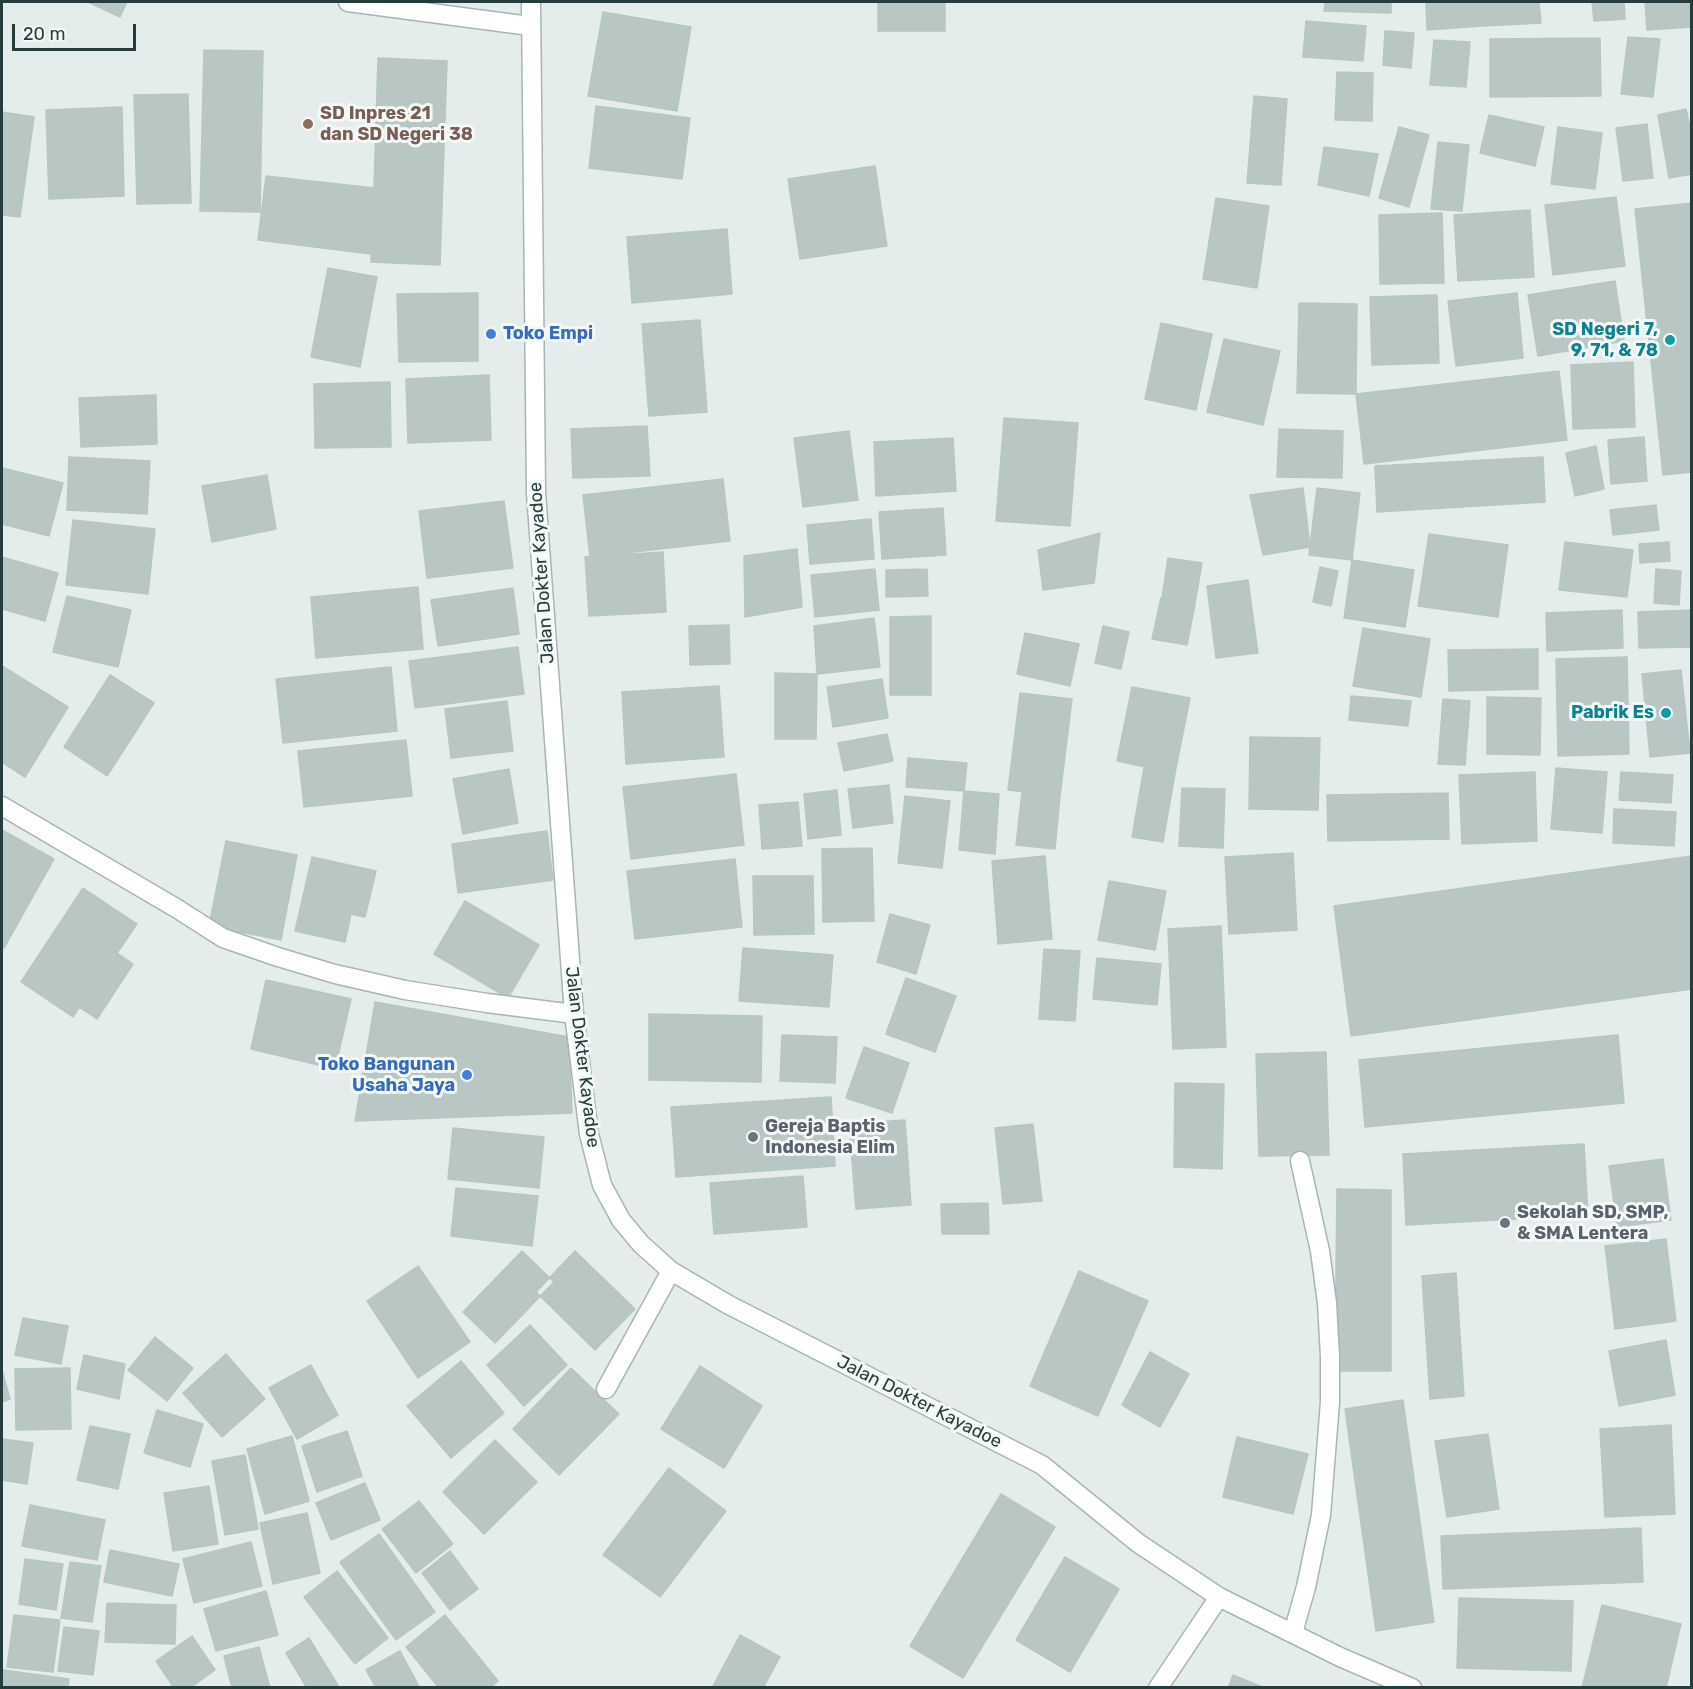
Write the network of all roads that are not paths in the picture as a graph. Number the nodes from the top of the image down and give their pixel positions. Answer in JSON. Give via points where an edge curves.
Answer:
{"nodes":[{"id":1,"x":348,"y":2,"type":"edge"},
{"id":2,"x":531,"y":2,"type":"edge"},
{"id":3,"x":530,"y":26,"type":"junction"},
{"id":4,"x":2,"y":806,"type":"edge"},
{"id":5,"x":574,"y":1014,"type":"junction"},
{"id":6,"x":1300,"y":1161,"type":"dead end"},
{"id":7,"x":671,"y":1271,"type":"junction"},
{"id":8,"x":606,"y":1389,"type":"dead end"},
{"id":9,"x":1219,"y":1597,"type":"junction"},
{"id":10,"x":1293,"y":1634,"type":"junction"},
{"id":11,"x":1158,"y":1688,"type":"edge"},
{"id":12,"x":1412,"y":1688,"type":"edge"}],
"edges":[{"from":1,"to":3,"type":"street"},
{"from":2,"to":3,"type":"street","name":"Jalan Dokter Kayadoe"},
{"from":3,"to":5,"type":"street","name":"Jalan Dokter Kayadoe","via":[[536,493]]},
{"from":4,"to":5,"type":"street","via":[[223,938],[335,974],[405,990]]},
{"from":5,"to":7,"type":"street","name":"Jalan Dokter Kayadoe","via":[[589,1134],[602,1185],[621,1220]]},
{"from":6,"to":10,"type":"street","via":[[1327,1303],[1330,1402],[1321,1515]]},
{"from":7,"to":8,"type":"street"},
{"from":7,"to":9,"type":"street","name":"Jalan Dokter Kayadoe","via":[[729,1305],[1042,1465],[1138,1544]]},
{"from":9,"to":10,"type":"street","name":"Jalan Dokter Kayadoe"},
{"from":9,"to":11,"type":"street"},
{"from":10,"to":12,"type":"street","name":"Jalan Dokter Kayadoe"}]}
